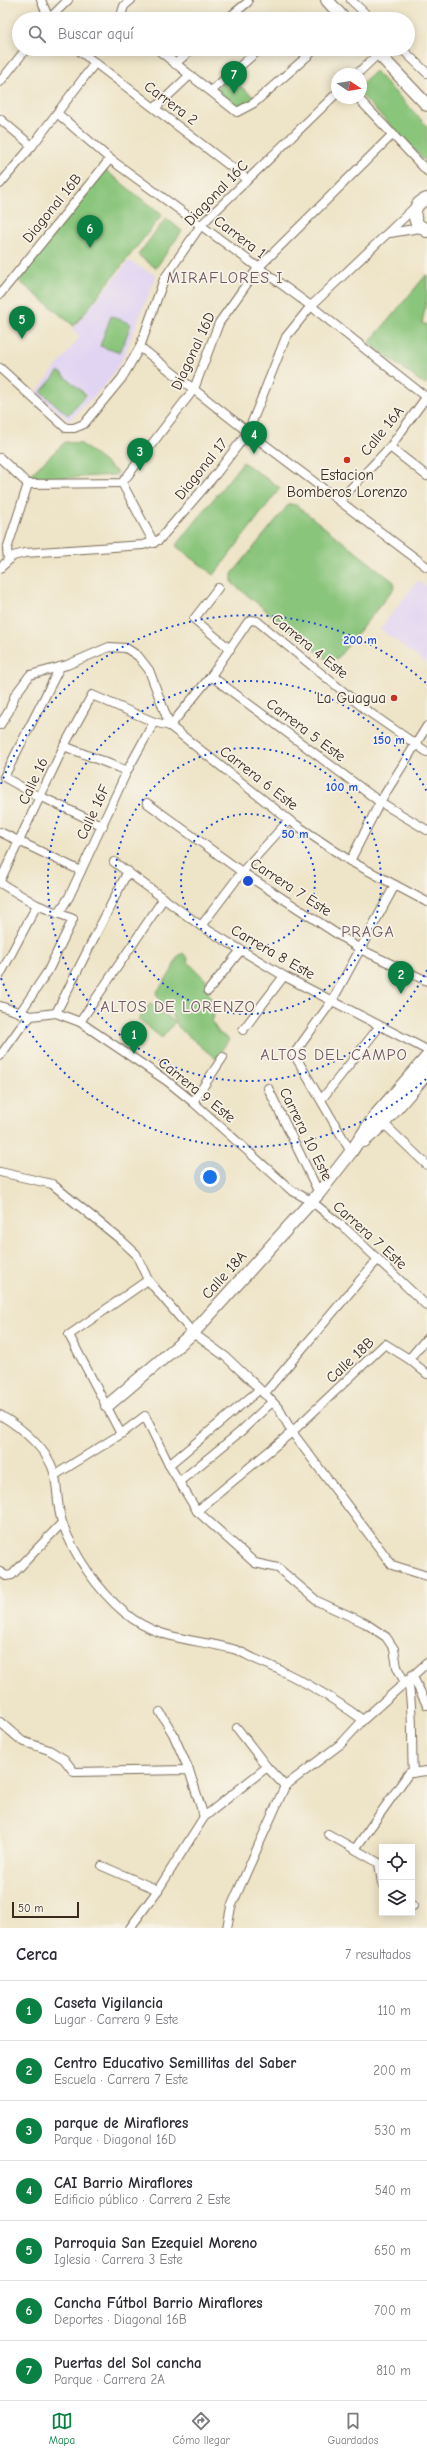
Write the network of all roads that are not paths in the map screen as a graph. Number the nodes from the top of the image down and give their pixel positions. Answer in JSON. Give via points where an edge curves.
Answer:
{"nodes":[{"id":1,"x":41,"y":0,"type":"edge"},
{"id":2,"x":68,"y":0,"type":"edge"},
{"id":3,"x":131,"y":0,"type":"edge"},
{"id":4,"x":327,"y":0,"type":"edge"},
{"id":5,"x":350,"y":0,"type":"edge"},
{"id":6,"x":248,"y":2,"type":"dead end"},
{"id":7,"x":46,"y":12,"type":"edge"},
{"id":8,"x":56,"y":12,"type":"edge"},
{"id":9,"x":122,"y":12,"type":"edge"},
{"id":10,"x":236,"y":12,"type":"edge"},
{"id":11,"x":338,"y":12,"type":"edge"},
{"id":12,"x":363,"y":12,"type":"edge"},
{"id":13,"x":20,"y":56,"type":"edge"},
{"id":14,"x":86,"y":56,"type":"edge"},
{"id":15,"x":165,"y":56,"type":"edge"},
{"id":16,"x":184,"y":56,"type":"edge"},
{"id":17,"x":252,"y":56,"type":"edge"},
{"id":18,"x":306,"y":56,"type":"edge"},
{"id":19,"x":372,"y":56,"type":"edge"},
{"id":20,"x":381,"y":56,"type":"edge"},
{"id":21,"x":409,"y":56,"type":"edge"},
{"id":22,"x":95,"y":63,"type":"junction"},
{"id":23,"x":175,"y":64,"type":"junction"},
{"id":24,"x":362,"y":68,"type":"edge"},
{"id":25,"x":427,"y":73,"type":"edge"},
{"id":26,"x":190,"y":75,"type":"junction"},
{"id":27,"x":0,"y":82,"type":"edge"},
{"id":28,"x":211,"y":91,"type":"junction"},
{"id":29,"x":331,"y":99,"type":"edge"},
{"id":30,"x":364,"y":104,"type":"edge"},
{"id":31,"x":427,"y":105,"type":"edge"},
{"id":32,"x":155,"y":108,"type":"junction"},
{"id":33,"x":57,"y":113,"type":"junction"},
{"id":34,"x":0,"y":119,"type":"edge"},
{"id":35,"x":393,"y":134,"type":"junction"},
{"id":36,"x":32,"y":146,"type":"junction"},
{"id":37,"x":110,"y":158,"type":"junction"},
{"id":38,"x":427,"y":172,"type":"edge"},
{"id":39,"x":247,"y":179,"type":"junction"},
{"id":40,"x":0,"y":184,"type":"edge"},
{"id":41,"x":424,"y":199,"type":"edge"},
{"id":42,"x":201,"y":225,"type":"junction"},
{"id":43,"x":424,"y":232,"type":"edge"},
{"id":44,"x":389,"y":233,"type":"junction"},
{"id":45,"x":258,"y":268,"type":"junction"},
{"id":46,"x":1,"y":291,"type":"edge"},
{"id":47,"x":311,"y":306,"type":"junction"},
{"id":48,"x":140,"y":347,"type":"junction"},
{"id":49,"x":0,"y":368,"type":"edge"},
{"id":50,"x":194,"y":389,"type":"junction"},
{"id":51,"x":427,"y":397,"type":"edge"},
{"id":52,"x":248,"y":432,"type":"junction"},
{"id":53,"x":390,"y":447,"type":"junction"},
{"id":54,"x":1,"y":461,"type":"edge"},
{"id":55,"x":427,"y":476,"type":"edge"},
{"id":56,"x":122,"y":482,"type":"junction"},
{"id":57,"x":28,"y":484,"type":"junction"},
{"id":58,"x":340,"y":500,"type":"junction"},
{"id":59,"x":154,"y":543,"type":"junction"},
{"id":60,"x":0,"y":552,"type":"edge"},
{"id":61,"x":8,"y":560,"type":"junction"},
{"id":62,"x":427,"y":567,"type":"edge"},
{"id":63,"x":0,"y":568,"type":"edge"},
{"id":64,"x":218,"y":588,"type":"dead end"},
{"id":65,"x":230,"y":649,"type":"junction"},
{"id":66,"x":60,"y":667,"type":"junction"},
{"id":67,"x":211,"y":676,"type":"junction"},
{"id":68,"x":154,"y":722,"type":"junction"},
{"id":69,"x":0,"y":725,"type":"edge"},
{"id":70,"x":170,"y":726,"type":"junction"},
{"id":71,"x":427,"y":726,"type":"edge"},
{"id":72,"x":64,"y":746,"type":"junction"},
{"id":73,"x":416,"y":746,"type":"junction"},
{"id":74,"x":427,"y":752,"type":"edge"},
{"id":75,"x":127,"y":771,"type":"junction"},
{"id":76,"x":41,"y":797,"type":"junction"},
{"id":77,"x":380,"y":802,"type":"junction"},
{"id":78,"x":147,"y":803,"type":"dead end"},
{"id":79,"x":289,"y":820,"type":"junction"},
{"id":80,"x":103,"y":826,"type":"junction"},
{"id":81,"x":427,"y":830,"type":"edge"},
{"id":82,"x":0,"y":832,"type":"edge"},
{"id":83,"x":19,"y":842,"type":"junction"},
{"id":84,"x":350,"y":861,"type":"junction"},
{"id":85,"x":114,"y":862,"type":"dead end"},
{"id":86,"x":81,"y":871,"type":"junction"},
{"id":87,"x":128,"y":871,"type":"junction"},
{"id":88,"x":242,"y":872,"type":"junction"},
{"id":89,"x":0,"y":882,"type":"edge"},
{"id":90,"x":395,"y":885,"type":"junction"},
{"id":91,"x":164,"y":898,"type":"junction"},
{"id":92,"x":427,"y":902,"type":"edge"},
{"id":93,"x":37,"y":905,"type":"junction"},
{"id":94,"x":58,"y":914,"type":"junction"},
{"id":95,"x":201,"y":926,"type":"junction"},
{"id":96,"x":360,"y":949,"type":"junction"},
{"id":97,"x":241,"y":950,"type":"junction"},
{"id":98,"x":0,"y":975,"type":"edge"},
{"id":99,"x":284,"y":976,"type":"junction"},
{"id":100,"x":427,"y":981,"type":"edge"},
{"id":101,"x":208,"y":991,"type":"dead end"},
{"id":102,"x":332,"y":1001,"type":"junction"},
{"id":103,"x":0,"y":1006,"type":"edge"},
{"id":104,"x":56,"y":1012,"type":"junction"},
{"id":105,"x":20,"y":1013,"type":"junction"},
{"id":106,"x":31,"y":1016,"type":"junction"},
{"id":107,"x":80,"y":1022,"type":"junction"},
{"id":108,"x":379,"y":1027,"type":"junction"},
{"id":109,"x":243,"y":1030,"type":"dead end"},
{"id":110,"x":427,"y":1050,"type":"edge"},
{"id":111,"x":0,"y":1056,"type":"edge"},
{"id":112,"x":223,"y":1057,"type":"dead end"},
{"id":113,"x":427,"y":1057,"type":"edge"},
{"id":114,"x":427,"y":1073,"type":"edge"},
{"id":115,"x":268,"y":1088,"type":"dead end"},
{"id":116,"x":321,"y":1100,"type":"junction"},
{"id":117,"x":193,"y":1102,"type":"junction"},
{"id":118,"x":379,"y":1120,"type":"junction"},
{"id":119,"x":351,"y":1152,"type":"junction"},
{"id":120,"x":427,"y":1165,"type":"edge"},
{"id":121,"x":0,"y":1172,"type":"edge"},
{"id":122,"x":315,"y":1197,"type":"junction"},
{"id":123,"x":378,"y":1259,"type":"junction"},
{"id":124,"x":148,"y":1280,"type":"junction"},
{"id":125,"x":427,"y":1306,"type":"edge"},
{"id":126,"x":193,"y":1333,"type":"junction"},
{"id":127,"x":427,"y":1338,"type":"edge"},
{"id":128,"x":409,"y":1359,"type":"junction"},
{"id":129,"x":427,"y":1374,"type":"edge"},
{"id":130,"x":262,"y":1392,"type":"junction"},
{"id":131,"x":272,"y":1402,"type":"junction"},
{"id":132,"x":107,"y":1406,"type":"junction"},
{"id":133,"x":0,"y":1415,"type":"edge"},
{"id":134,"x":292,"y":1432,"type":"junction"},
{"id":135,"x":121,"y":1434,"type":"junction"},
{"id":136,"x":169,"y":1465,"type":"junction"},
{"id":137,"x":55,"y":1475,"type":"junction"},
{"id":138,"x":179,"y":1482,"type":"junction"},
{"id":139,"x":197,"y":1511,"type":"junction"},
{"id":140,"x":62,"y":1523,"type":"junction"},
{"id":141,"x":0,"y":1572,"type":"edge"},
{"id":142,"x":427,"y":1576,"type":"edge"},
{"id":143,"x":427,"y":1663,"type":"edge"},
{"id":144,"x":409,"y":1680,"type":"junction"},
{"id":145,"x":427,"y":1705,"type":"edge"},
{"id":146,"x":160,"y":1712,"type":"dead end"},
{"id":147,"x":363,"y":1720,"type":"junction"},
{"id":148,"x":0,"y":1722,"type":"edge"},
{"id":149,"x":237,"y":1728,"type":"dead end"},
{"id":150,"x":267,"y":1767,"type":"junction"},
{"id":151,"x":189,"y":1770,"type":"junction"},
{"id":152,"x":427,"y":1772,"type":"edge"},
{"id":153,"x":413,"y":1773,"type":"junction"},
{"id":154,"x":285,"y":1786,"type":"junction"},
{"id":155,"x":204,"y":1817,"type":"junction"},
{"id":156,"x":328,"y":1834,"type":"dead end"},
{"id":157,"x":356,"y":1849,"type":"junction"},
{"id":158,"x":102,"y":1866,"type":"dead end"},
{"id":159,"x":381,"y":1880,"type":"edge"},
{"id":160,"x":158,"y":1890,"type":"junction"},
{"id":161,"x":130,"y":1928,"type":"edge"},
{"id":162,"x":227,"y":1928,"type":"edge"}],
"edges":[{"from":1,"to":7,"type":"street"},
{"from":2,"to":8,"type":"street"},
{"from":3,"to":9,"type":"street","via":[[124,6]]},
{"from":4,"to":11,"type":"street"},
{"from":5,"to":12,"type":"street"},
{"from":6,"to":10,"type":"street"},
{"from":13,"to":27,"type":"street"},
{"from":14,"to":22,"type":"street","name":"Carrera 2"},
{"from":15,"to":23,"type":"street"},
{"from":16,"to":23,"type":"street"},
{"from":17,"to":28,"type":"street"},
{"from":18,"to":28,"type":"street","via":[[254,103],[237,112]]},
{"from":19,"to":24,"type":"street"},
{"from":20,"to":31,"type":"street"},
{"from":21,"to":25,"type":"street"},
{"from":22,"to":32,"type":"street","name":"Carrera 2"},
{"from":22,"to":33,"type":"street"},
{"from":23,"to":26,"type":"street"},
{"from":26,"to":28,"type":"street"},
{"from":26,"to":32,"type":"street"},
{"from":29,"to":39,"type":"street","name":"Diagonal 16C"},
{"from":30,"to":35,"type":"street"},
{"from":32,"to":39,"type":"street","name":"Carrera 2"},
{"from":33,"to":36,"type":"street"},
{"from":33,"to":37,"type":"street","name":"Carrera 1"},
{"from":34,"to":36,"type":"street"},
{"from":35,"to":38,"type":"street"},
{"from":35,"to":45,"type":"street","name":"Diagonal 16D"},
{"from":36,"to":40,"type":"street"},
{"from":37,"to":42,"type":"street","name":"Carrera 1"},
{"from":37,"to":46,"type":"street","name":"Diagonal 16B"},
{"from":39,"to":42,"type":"street","name":"Diagonal 16C"},
{"from":41,"to":43,"type":"street","via":[[414,213],[417,224]]},
{"from":41,"to":44,"type":"street","name":"Diagonal 17"},
{"from":42,"to":45,"type":"street","name":"Carrera 1"},
{"from":42,"to":48,"type":"street","name":"Diagonal 16C","via":[[164,279]]},
{"from":43,"to":44,"type":"street"},
{"from":44,"to":47,"type":"street","name":"Diagonal 17"},
{"from":45,"to":47,"type":"street","name":"Carrera 1"},
{"from":45,"to":50,"type":"street","name":"Diagonal 16D","via":[[219,323]]},
{"from":47,"to":51,"type":"street","name":"Carrera 1"},
{"from":47,"to":52,"type":"street","name":"Diagonal 17","via":[[286,337]]},
{"from":48,"to":49,"type":"street","name":"Diagonal 16C","via":[[122,378],[84,424],[74,428],[66,428]]},
{"from":48,"to":50,"type":"street"},
{"from":50,"to":52,"type":"street"},
{"from":50,"to":56,"type":"street","name":"Diagonal 16D"},
{"from":51,"to":53,"type":"street","name":"Calle 16A"},
{"from":52,"to":58,"type":"street"},
{"from":52,"to":59,"type":"street","name":"Diagonal 17","via":[[216,474]]},
{"from":53,"to":55,"type":"street"},
{"from":53,"to":58,"type":"street","name":"Calle 16A"},
{"from":54,"to":57,"type":"street"},
{"from":56,"to":57,"type":"street"},
{"from":56,"to":59,"type":"street"},
{"from":57,"to":61,"type":"street","via":[[7,548]]},
{"from":58,"to":62,"type":"street"},
{"from":59,"to":61,"type":"street","via":[[25,554]]},
{"from":60,"to":61,"type":"street"},
{"from":61,"to":63,"type":"street"},
{"from":64,"to":65,"type":"street","via":[[194,619]]},
{"from":65,"to":67,"type":"street"},
{"from":65,"to":73,"type":"street","name":"Carrera 4 Este","via":[[248,622],[257,621],[366,710]]},
{"from":66,"to":69,"type":"street","via":[[30,675],[22,683]]},
{"from":66,"to":70,"type":"street","via":[[109,647],[126,648],[138,656],[149,670]]},
{"from":66,"to":76,"type":"street","via":[[4,777]]},
{"from":67,"to":70,"type":"street"},
{"from":67,"to":77,"type":"street","name":"Carrera 5 Este"},
{"from":68,"to":70,"type":"street"},
{"from":68,"to":72,"type":"street","name":"Calle 16","via":[[92,695]]},
{"from":68,"to":75,"type":"street","name":"Calle 16F"},
{"from":70,"to":79,"type":"street","name":"Carrera 6 Este"},
{"from":71,"to":73,"type":"street"},
{"from":72,"to":75,"type":"street"},
{"from":72,"to":76,"type":"street","name":"Calle 16"},
{"from":73,"to":74,"type":"street","name":"Carrera 4 Este"},
{"from":73,"to":77,"type":"street"},
{"from":75,"to":80,"type":"street","name":"Calle 16F"},
{"from":76,"to":80,"type":"street"},
{"from":76,"to":83,"type":"street","name":"Calle 16"},
{"from":77,"to":81,"type":"street","name":"Carrera 5 Este"},
{"from":77,"to":84,"type":"street"},
{"from":78,"to":88,"type":"street","name":"Carrera 7 Este"},
{"from":79,"to":84,"type":"street","name":"Carrera 6 Este"},
{"from":79,"to":88,"type":"street"},
{"from":80,"to":86,"type":"street","name":"Calle 16F"},
{"from":82,"to":83,"type":"street"},
{"from":83,"to":86,"type":"street"},
{"from":83,"to":89,"type":"street","name":"Calle 16"},
{"from":84,"to":90,"type":"street","name":"Carrera 6 Este"},
{"from":85,"to":87,"type":"street","name":"Carrera 8 Este"},
{"from":86,"to":94,"type":"street","name":"Calle 16F"},
{"from":87,"to":91,"type":"street","name":"Carrera 8 Este"},
{"from":87,"to":104,"type":"street"},
{"from":88,"to":95,"type":"street"},
{"from":88,"to":96,"type":"street","name":"Carrera 7 Este"},
{"from":89,"to":93,"type":"street"},
{"from":90,"to":92,"type":"street","name":"Carrera 6 Este"},
{"from":90,"to":96,"type":"street"},
{"from":91,"to":95,"type":"street","name":"Carrera 8 Este"},
{"from":91,"to":107,"type":"street"},
{"from":93,"to":94,"type":"street"},
{"from":93,"to":98,"type":"street"},
{"from":94,"to":105,"type":"street","via":[[73,919],[48,971]]},
{"from":95,"to":97,"type":"street","name":"Carrera 8 Este"},
{"from":96,"to":100,"type":"street","name":"Carrera 7 Este"},
{"from":96,"to":102,"type":"street"},
{"from":97,"to":99,"type":"street","name":"Carrera 8 Este"},
{"from":97,"to":101,"type":"street"},
{"from":99,"to":102,"type":"street","name":"Carrera 8 Este"},
{"from":99,"to":109,"type":"street"},
{"from":102,"to":108,"type":"street","name":"Carrera 8 Este"},
{"from":102,"to":116,"type":"street","via":[[294,1054]]},
{"from":103,"to":105,"type":"street"},
{"from":104,"to":106,"type":"street"},
{"from":104,"to":107,"type":"street","name":"Carrera 9 Este"},
{"from":105,"to":106,"type":"street"},
{"from":106,"to":111,"type":"street"},
{"from":107,"to":117,"type":"street","name":"Carrera 9 Este","via":[[167,1081]]},
{"from":108,"to":110,"type":"street","name":"Carrera 8 Este"},
{"from":108,"to":116,"type":"street"},
{"from":112,"to":117,"type":"street"},
{"from":113,"to":118,"type":"street","name":"Calle 18A"},
{"from":114,"to":118,"type":"street","name":"Calle 18A"},
{"from":115,"to":122,"type":"street","name":"Carrera 10 Este"},
{"from":116,"to":119,"type":"street"},
{"from":117,"to":122,"type":"street","name":"Carrera 9 Este","via":[[291,1190]]},
{"from":118,"to":119,"type":"street","name":"Calle 18A"},
{"from":118,"to":120,"type":"street"},
{"from":119,"to":122,"type":"street","name":"Calle 18A"},
{"from":121,"to":124,"type":"street","via":[[52,1184],[136,1254]]},
{"from":122,"to":123,"type":"street","name":"Carrera 7 Este"},
{"from":122,"to":126,"type":"street","name":"Calle 18A"},
{"from":123,"to":125,"type":"street","name":"Carrera 7 Este"},
{"from":123,"to":130,"type":"street"},
{"from":124,"to":126,"type":"street"},
{"from":124,"to":132,"type":"street","via":[[69,1335]]},
{"from":126,"to":130,"type":"street","via":[[226,1358]]},
{"from":126,"to":132,"type":"street","name":"Calle 18A"},
{"from":127,"to":128,"type":"street"},
{"from":128,"to":129,"type":"street"},
{"from":128,"to":134,"type":"street","name":"Calle 18B","via":[[385,1344]]},
{"from":130,"to":131,"type":"street"},
{"from":130,"to":136,"type":"street"},
{"from":131,"to":134,"type":"street"},
{"from":131,"to":138,"type":"street"},
{"from":132,"to":135,"type":"street"},
{"from":133,"to":137,"type":"street","via":[[28,1434],[46,1457]]},
{"from":134,"to":139,"type":"street"},
{"from":134,"to":142,"type":"street","via":[[392,1565]]},
{"from":135,"to":136,"type":"street","via":[[144,1416]]},
{"from":135,"to":137,"type":"street"},
{"from":136,"to":138,"type":"street"},
{"from":137,"to":140,"type":"street"},
{"from":138,"to":139,"type":"street"},
{"from":139,"to":144,"type":"street","via":[[255,1564],[278,1568],[317,1601],[386,1637],[394,1650],[397,1667]]},
{"from":140,"to":141,"type":"street","via":[[12,1575],[6,1576]]},
{"from":140,"to":147,"type":"street","via":[[88,1571],[126,1614],[158,1634],[234,1649],[273,1665],[330,1696]]},
{"from":143,"to":144,"type":"street"},
{"from":144,"to":145,"type":"street"},
{"from":144,"to":147,"type":"street"},
{"from":144,"to":153,"type":"street","via":[[412,1700]]},
{"from":146,"to":151,"type":"street"},
{"from":147,"to":154,"type":"street","via":[[342,1743]]},
{"from":148,"to":151,"type":"street","via":[[22,1741],[49,1750],[64,1759],[74,1772]]},
{"from":149,"to":150,"type":"street"},
{"from":150,"to":154,"type":"street"},
{"from":150,"to":155,"type":"street"},
{"from":151,"to":155,"type":"street"},
{"from":152,"to":153,"type":"street"},
{"from":153,"to":157,"type":"street","via":[[408,1773]]},
{"from":154,"to":162,"type":"street","via":[[231,1907]]},
{"from":155,"to":160,"type":"street"},
{"from":156,"to":157,"type":"street"},
{"from":157,"to":159,"type":"street","via":[[379,1863]]},
{"from":158,"to":160,"type":"street"},
{"from":160,"to":161,"type":"street"}]}
